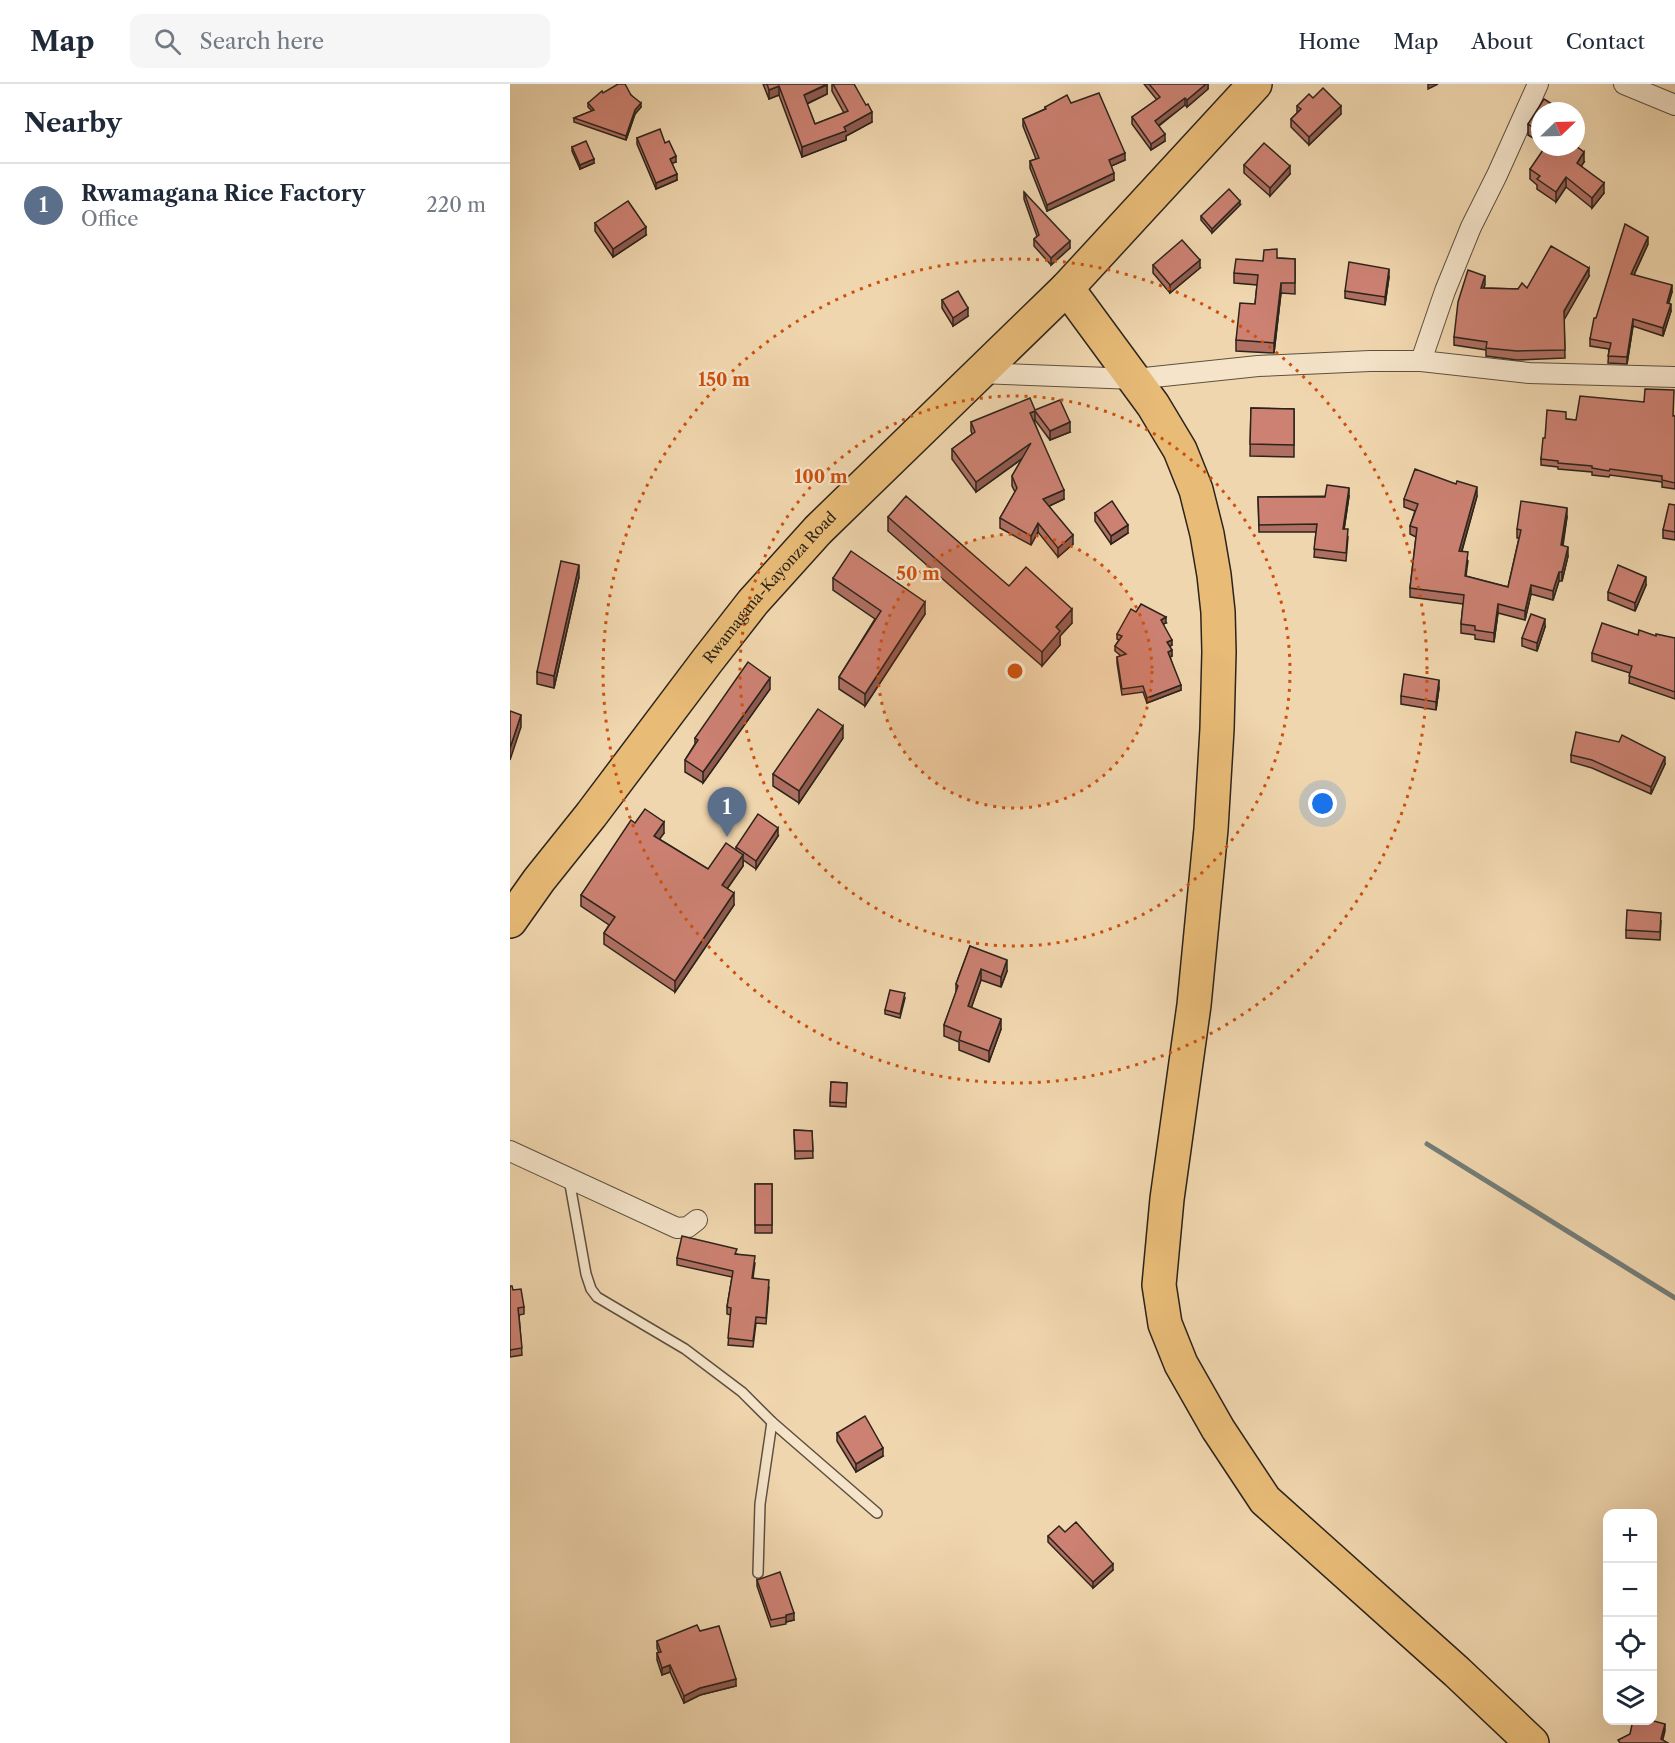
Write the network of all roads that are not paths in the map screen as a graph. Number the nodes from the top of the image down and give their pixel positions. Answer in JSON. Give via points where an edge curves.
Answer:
{"nodes":[{"id":1,"x":1255,"y":84,"type":"edge"},
{"id":2,"x":1538,"y":84,"type":"edge"},
{"id":3,"x":1624,"y":84,"type":"edge"},
{"id":4,"x":1675,"y":105,"type":"edge"},
{"id":5,"x":1067,"y":288,"type":"junction"},
{"id":6,"x":1421,"y":361,"type":"junction"},
{"id":7,"x":978,"y":373,"type":"junction"},
{"id":8,"x":1675,"y":378,"type":"edge"},
{"id":9,"x":1135,"y":379,"type":"junction"},
{"id":10,"x":510,"y":921,"type":"edge"},
{"id":11,"x":510,"y":1151,"type":"edge"},
{"id":12,"x":569,"y":1179,"type":"junction"},
{"id":13,"x":698,"y":1220,"type":"dead end"},
{"id":14,"x":772,"y":1422,"type":"junction"},
{"id":15,"x":877,"y":1513,"type":"dead end"},
{"id":16,"x":758,"y":1573,"type":"dead end"},
{"id":17,"x":1532,"y":1743,"type":"edge"}],
"edges":[{"from":1,"to":5,"type":"highway","name":"Rwamagana-Kayonza Road"},
{"from":2,"to":6,"type":"street","via":[[1471,228]]},
{"from":3,"to":4,"type":"street"},
{"from":5,"to":7,"type":"highway","name":"Rwamagana-Kayonza Road"},
{"from":5,"to":9,"type":"highway"},
{"from":6,"to":8,"type":"street","via":[[1529,373]]},
{"from":6,"to":9,"type":"street","via":[[1257,366]]},
{"from":7,"to":9,"type":"street"},
{"from":7,"to":10,"type":"highway","name":"Rwamagana-Kayonza Road","via":[[818,530],[753,602]]},
{"from":9,"to":17,"type":"highway","via":[[1170,431],[1196,490],[1214,575],[1219,652],[1210,841],[1159,1285],[1165,1324],[1186,1374],[1264,1500]]},
{"from":11,"to":12,"type":"street"},
{"from":12,"to":13,"type":"street","via":[[676,1228],[688,1227]]},
{"from":12,"to":14,"type":"lane","via":[[586,1274],[597,1297],[685,1349],[742,1392]]},
{"from":14,"to":15,"type":"lane"},
{"from":14,"to":16,"type":"lane","via":[[760,1504]]}]}
